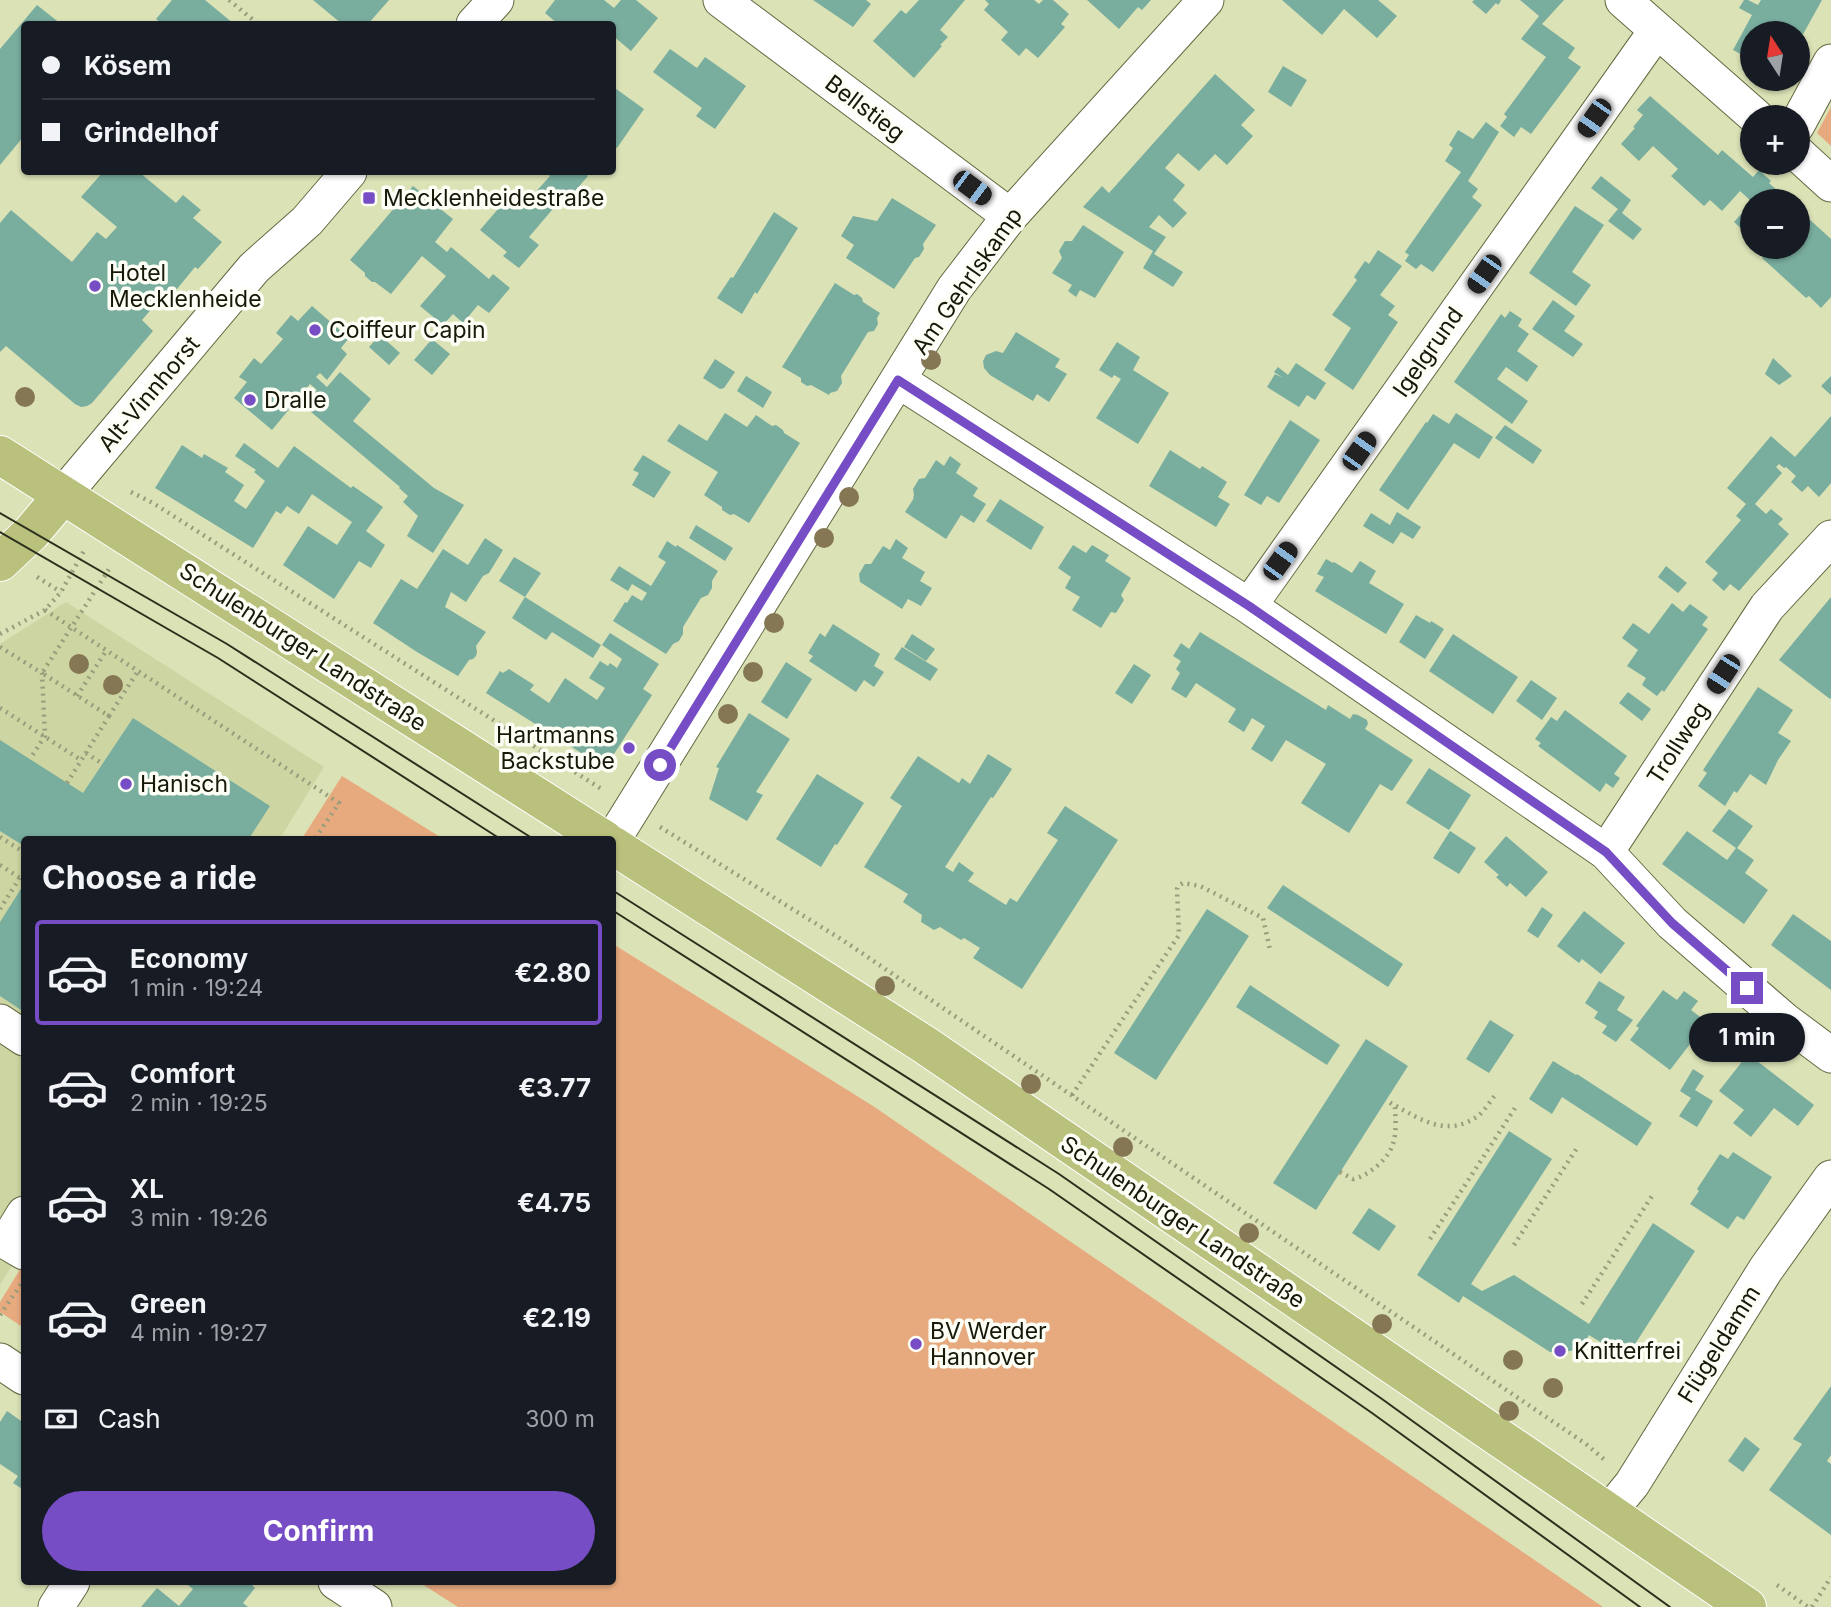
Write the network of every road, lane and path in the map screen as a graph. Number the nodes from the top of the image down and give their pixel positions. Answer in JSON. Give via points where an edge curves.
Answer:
{"nodes":[{"id":1,"x":229,"y":0,"type":"edge"},
{"id":2,"x":496,"y":0,"type":"edge"},
{"id":3,"x":721,"y":0,"type":"edge"},
{"id":4,"x":1206,"y":0,"type":"edge"},
{"id":5,"x":1623,"y":0,"type":"edge"},
{"id":6,"x":254,"y":21,"type":"edge"},
{"id":7,"x":477,"y":21,"type":"edge"},
{"id":8,"x":1657,"y":30,"type":"junction"},
{"id":9,"x":1831,"y":62,"type":"edge"},
{"id":10,"x":1742,"y":105,"type":"edge"},
{"id":11,"x":1808,"y":105,"type":"edge"},
{"id":12,"x":1810,"y":165,"type":"edge"},
{"id":13,"x":346,"y":175,"type":"edge"},
{"id":14,"x":1831,"y":184,"type":"edge"},
{"id":15,"x":1010,"y":216,"type":"junction"},
{"id":16,"x":898,"y":380,"type":"junction"},
{"id":17,"x":0,"y":455,"type":"edge"},
{"id":18,"x":129,"y":491,"type":"dead end"},
{"id":19,"x":63,"y":495,"type":"junction"},
{"id":20,"x":130,"y":538,"type":"junction"},
{"id":21,"x":1831,"y":538,"type":"edge"},
{"id":22,"x":0,"y":562,"type":"edge"},
{"id":23,"x":61,"y":592,"type":"dead end"},
{"id":24,"x":1249,"y":606,"type":"junction"},
{"id":25,"x":45,"y":610,"type":"junction"},
{"id":26,"x":72,"y":628,"type":"junction"},
{"id":27,"x":0,"y":634,"type":"edge"},
{"id":28,"x":0,"y":647,"type":"edge"},
{"id":29,"x":106,"y":651,"type":"junction"},
{"id":30,"x":138,"y":671,"type":"junction"},
{"id":31,"x":42,"y":673,"type":"junction"},
{"id":32,"x":77,"y":696,"type":"junction"},
{"id":33,"x":0,"y":708,"type":"edge"},
{"id":34,"x":109,"y":716,"type":"junction"},
{"id":35,"x":45,"y":736,"type":"junction"},
{"id":36,"x":86,"y":753,"type":"junction"},
{"id":37,"x":30,"y":759,"type":"dead end"},
{"id":38,"x":81,"y":760,"type":"junction"},
{"id":39,"x":103,"y":764,"type":"dead end"},
{"id":40,"x":67,"y":783,"type":"dead end"},
{"id":41,"x":632,"y":809,"type":"junction"},
{"id":42,"x":317,"y":836,"type":"edge"},
{"id":43,"x":599,"y":836,"type":"edge"},
{"id":44,"x":616,"y":836,"type":"edge"},
{"id":45,"x":0,"y":837,"type":"edge"},
{"id":46,"x":616,"y":846,"type":"edge"},
{"id":47,"x":21,"y":849,"type":"edge"},
{"id":48,"x":1606,"y":852,"type":"junction"},
{"id":49,"x":0,"y":865,"type":"edge"},
{"id":50,"x":20,"y":878,"type":"joint"},
{"id":51,"x":0,"y":909,"type":"edge"},
{"id":52,"x":1270,"y":950,"type":"dead end"},
{"id":53,"x":0,"y":1022,"type":"edge"},
{"id":54,"x":21,"y":1036,"type":"edge"},
{"id":55,"x":1831,"y":1055,"type":"edge"},
{"id":56,"x":1072,"y":1095,"type":"junction"},
{"id":57,"x":1495,"y":1095,"type":"dead end"},
{"id":58,"x":1386,"y":1100,"type":"dead end"},
{"id":59,"x":1395,"y":1105,"type":"junction"},
{"id":60,"x":1515,"y":1108,"type":"dead end"},
{"id":61,"x":1577,"y":1148,"type":"dead end"},
{"id":62,"x":1340,"y":1172,"type":"dead end"},
{"id":63,"x":1831,"y":1178,"type":"edge"},
{"id":64,"x":1651,"y":1196,"type":"dead end"},
{"id":65,"x":21,"y":1219,"type":"edge"},
{"id":66,"x":1430,"y":1239,"type":"dead end"},
{"id":67,"x":1514,"y":1245,"type":"dead end"},
{"id":68,"x":21,"y":1250,"type":"edge"},
{"id":69,"x":21,"y":1284,"type":"edge"},
{"id":70,"x":1582,"y":1304,"type":"dead end"},
{"id":71,"x":0,"y":1315,"type":"edge"},
{"id":72,"x":0,"y":1361,"type":"edge"},
{"id":73,"x":21,"y":1375,"type":"edge"},
{"id":74,"x":1620,"y":1498,"type":"junction"},
{"id":75,"x":1831,"y":1577,"type":"edge"},
{"id":76,"x":70,"y":1585,"type":"edge"},
{"id":77,"x":341,"y":1585,"type":"edge"},
{"id":78,"x":1761,"y":1595,"type":"edge"},
{"id":79,"x":56,"y":1607,"type":"edge"},
{"id":80,"x":374,"y":1607,"type":"edge"},
{"id":81,"x":1810,"y":1607,"type":"edge"}],
"edges":[{"from":1,"to":6,"type":"path"},
{"from":2,"to":7,"type":"street"},
{"from":3,"to":15,"type":"street","name":"Bellstieg"},
{"from":4,"to":15,"type":"street","name":"Am Gehrlskamp"},
{"from":5,"to":8,"type":"street"},
{"from":8,"to":10,"type":"street"},
{"from":8,"to":24,"type":"street","name":"Igelgrund"},
{"from":9,"to":11,"type":"street"},
{"from":12,"to":14,"type":"street"},
{"from":13,"to":19,"type":"street","name":"Alt-Vinnhorst","via":[[307,221],[254,268]]},
{"from":15,"to":16,"type":"street","name":"Am Gehrlskamp","via":[[954,289]]},
{"from":16,"to":24,"type":"street"},
{"from":16,"to":41,"type":"street","name":"Am Gehrlskamp"},
{"from":17,"to":19,"type":"main road","name":"Schulenburger Landstraße"},
{"from":18,"to":41,"type":"path"},
{"from":19,"to":20,"type":"main road","name":"Schulenburger Landstraße"},
{"from":19,"to":22,"type":"main road"},
{"from":20,"to":26,"type":"path"},
{"from":20,"to":43,"type":"main road","name":"Schulenburger Landstraße"},
{"from":21,"to":48,"type":"street","name":"Trollweg","via":[[1767,607]]},
{"from":23,"to":25,"type":"path"},
{"from":24,"to":48,"type":"street"},
{"from":25,"to":26,"type":"path"},
{"from":25,"to":27,"type":"path"},
{"from":26,"to":29,"type":"path"},
{"from":26,"to":31,"type":"path"},
{"from":28,"to":31,"type":"path"},
{"from":29,"to":30,"type":"path"},
{"from":29,"to":32,"type":"path"},
{"from":30,"to":34,"type":"path"},
{"from":30,"to":42,"type":"path","via":[[338,803]]},
{"from":31,"to":32,"type":"path"},
{"from":31,"to":35,"type":"path"},
{"from":32,"to":34,"type":"path"},
{"from":33,"to":35,"type":"path"},
{"from":34,"to":36,"type":"path"},
{"from":35,"to":37,"type":"path"},
{"from":35,"to":38,"type":"path"},
{"from":36,"to":38,"type":"path"},
{"from":36,"to":39,"type":"path"},
{"from":38,"to":40,"type":"path"},
{"from":41,"to":44,"type":"street","name":"Am Gehrlskamp"},
{"from":41,"to":56,"type":"path","via":[[844,941]]},
{"from":45,"to":47,"type":"path"},
{"from":46,"to":74,"type":"main road","name":"Schulenburger Landstraße"},
{"from":48,"to":55,"type":"street","via":[[1672,923]]},
{"from":49,"to":50,"type":"path"},
{"from":50,"to":51,"type":"path"},
{"from":52,"to":56,"type":"path","via":[[1263,918],[1200,886],[1178,886],[1179,935]]},
{"from":53,"to":54,"type":"street"},
{"from":56,"to":74,"type":"path","via":[[1586,1444]]},
{"from":57,"to":59,"type":"path","via":[[1479,1115],[1446,1126],[1427,1123]]},
{"from":58,"to":59,"type":"path"},
{"from":59,"to":62,"type":"path","via":[[1396,1132],[1386,1158],[1359,1178]]},
{"from":60,"to":66,"type":"path"},
{"from":61,"to":67,"type":"path"},
{"from":63,"to":74,"type":"street","name":"Flügeldamm","via":[[1766,1269]]},
{"from":64,"to":70,"type":"path"},
{"from":65,"to":68,"type":"street","via":[[7,1241]]},
{"from":69,"to":71,"type":"path"},
{"from":72,"to":73,"type":"street"},
{"from":74,"to":78,"type":"main road","name":"Schulenburger Landstraße"},
{"from":75,"to":81,"type":"path"},
{"from":76,"to":79,"type":"street"},
{"from":77,"to":80,"type":"street"},
{"from":78,"to":81,"type":"path"}]}
